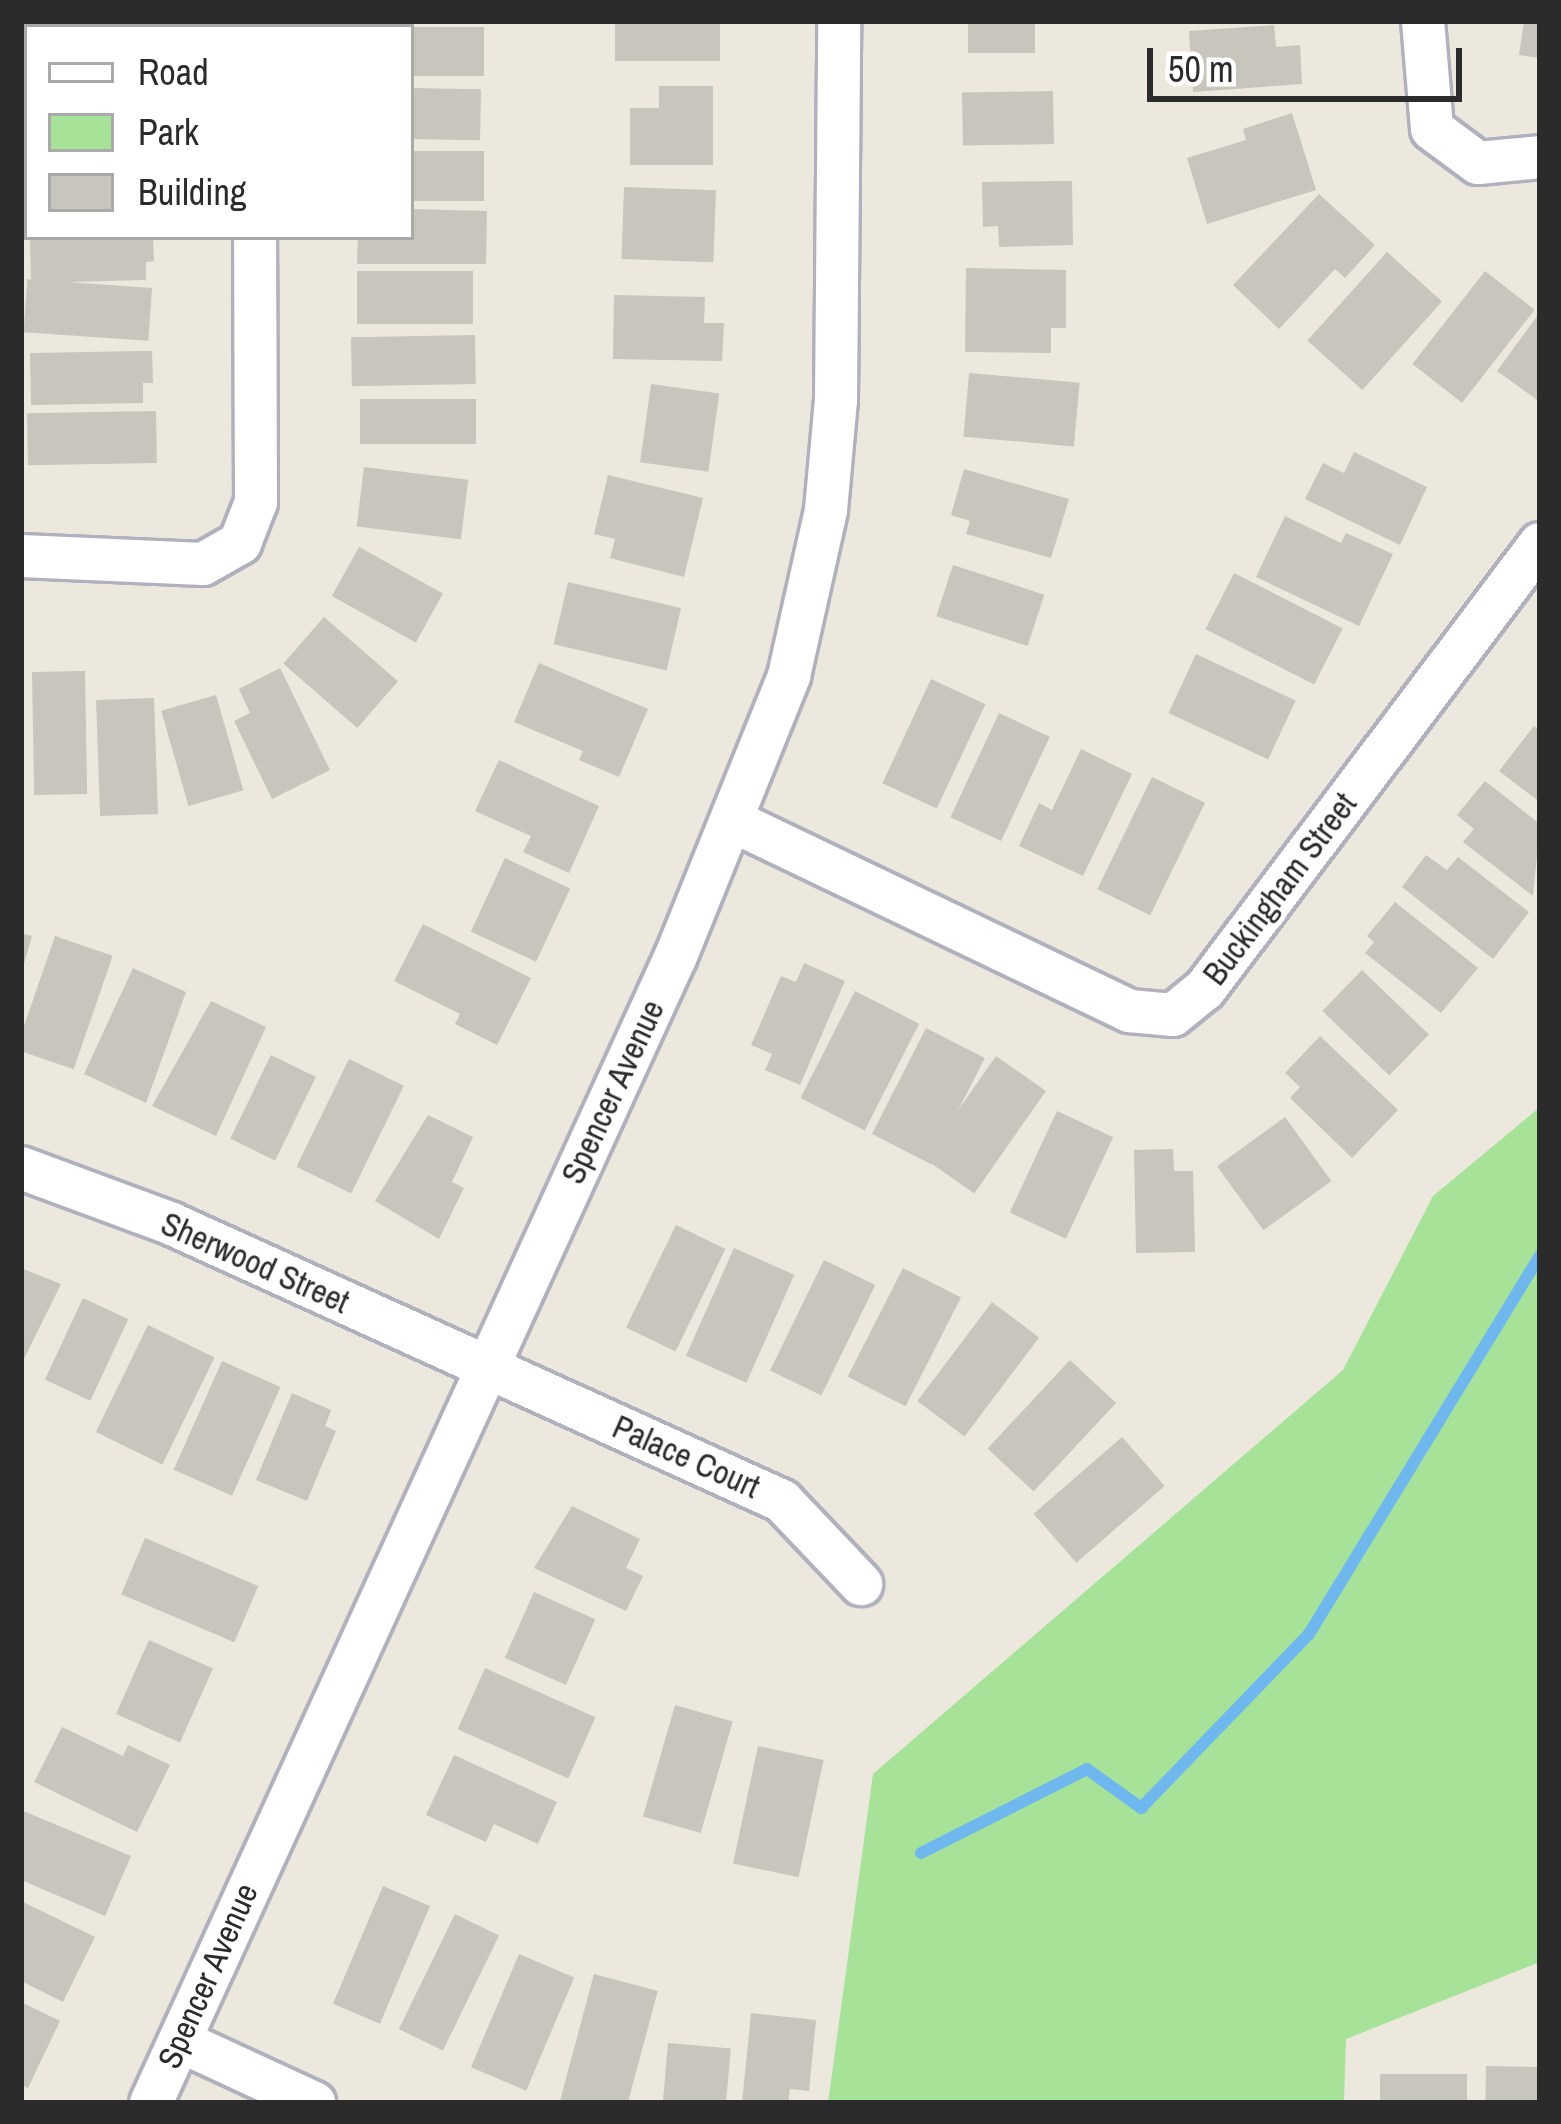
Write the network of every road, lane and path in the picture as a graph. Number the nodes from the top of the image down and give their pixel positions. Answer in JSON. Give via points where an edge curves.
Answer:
{"nodes":[{"id":1,"x":838,"y":21,"type":"edge"},
{"id":2,"x":1423,"y":21,"type":"edge"},
{"id":3,"x":1540,"y":157,"type":"edge"},
{"id":4,"x":255,"y":240,"type":"edge"},
{"id":5,"x":1540,"y":544,"type":"edge"},
{"id":6,"x":21,"y":556,"type":"edge"},
{"id":7,"x":735,"y":822,"type":"junction"},
{"id":8,"x":21,"y":1168,"type":"edge"},
{"id":9,"x":484,"y":1366,"type":"junction"},
{"id":10,"x":861,"y":1584,"type":"dead end"},
{"id":11,"x":180,"y":2041,"type":"junction"},
{"id":12,"x":151,"y":2103,"type":"edge"},
{"id":13,"x":314,"y":2103,"type":"edge"}],
"edges":[{"from":1,"to":7,"type":"street","name":"Spencer Avenue","via":[[836,400],[826,509],[789,676]]},
{"from":2,"to":3,"type":"street","via":[[1432,129],[1478,163]]},
{"from":4,"to":6,"type":"street","via":[[256,502],[240,543],[203,563]]},
{"from":5,"to":7,"type":"street","name":"Buckingham Street","via":[[1205,989],[1173,1016],[1130,1011]]},
{"from":7,"to":9,"type":"street","name":"Spencer Avenue"},
{"from":8,"to":9,"type":"street","name":"Sherwood Street","via":[[172,1224]]},
{"from":9,"to":10,"type":"street","name":"Palace Court","via":[[782,1501]]},
{"from":9,"to":11,"type":"street","name":"Spencer Avenue"},
{"from":11,"to":12,"type":"street","name":"Spencer Avenue"},
{"from":11,"to":13,"type":"street"}]}
